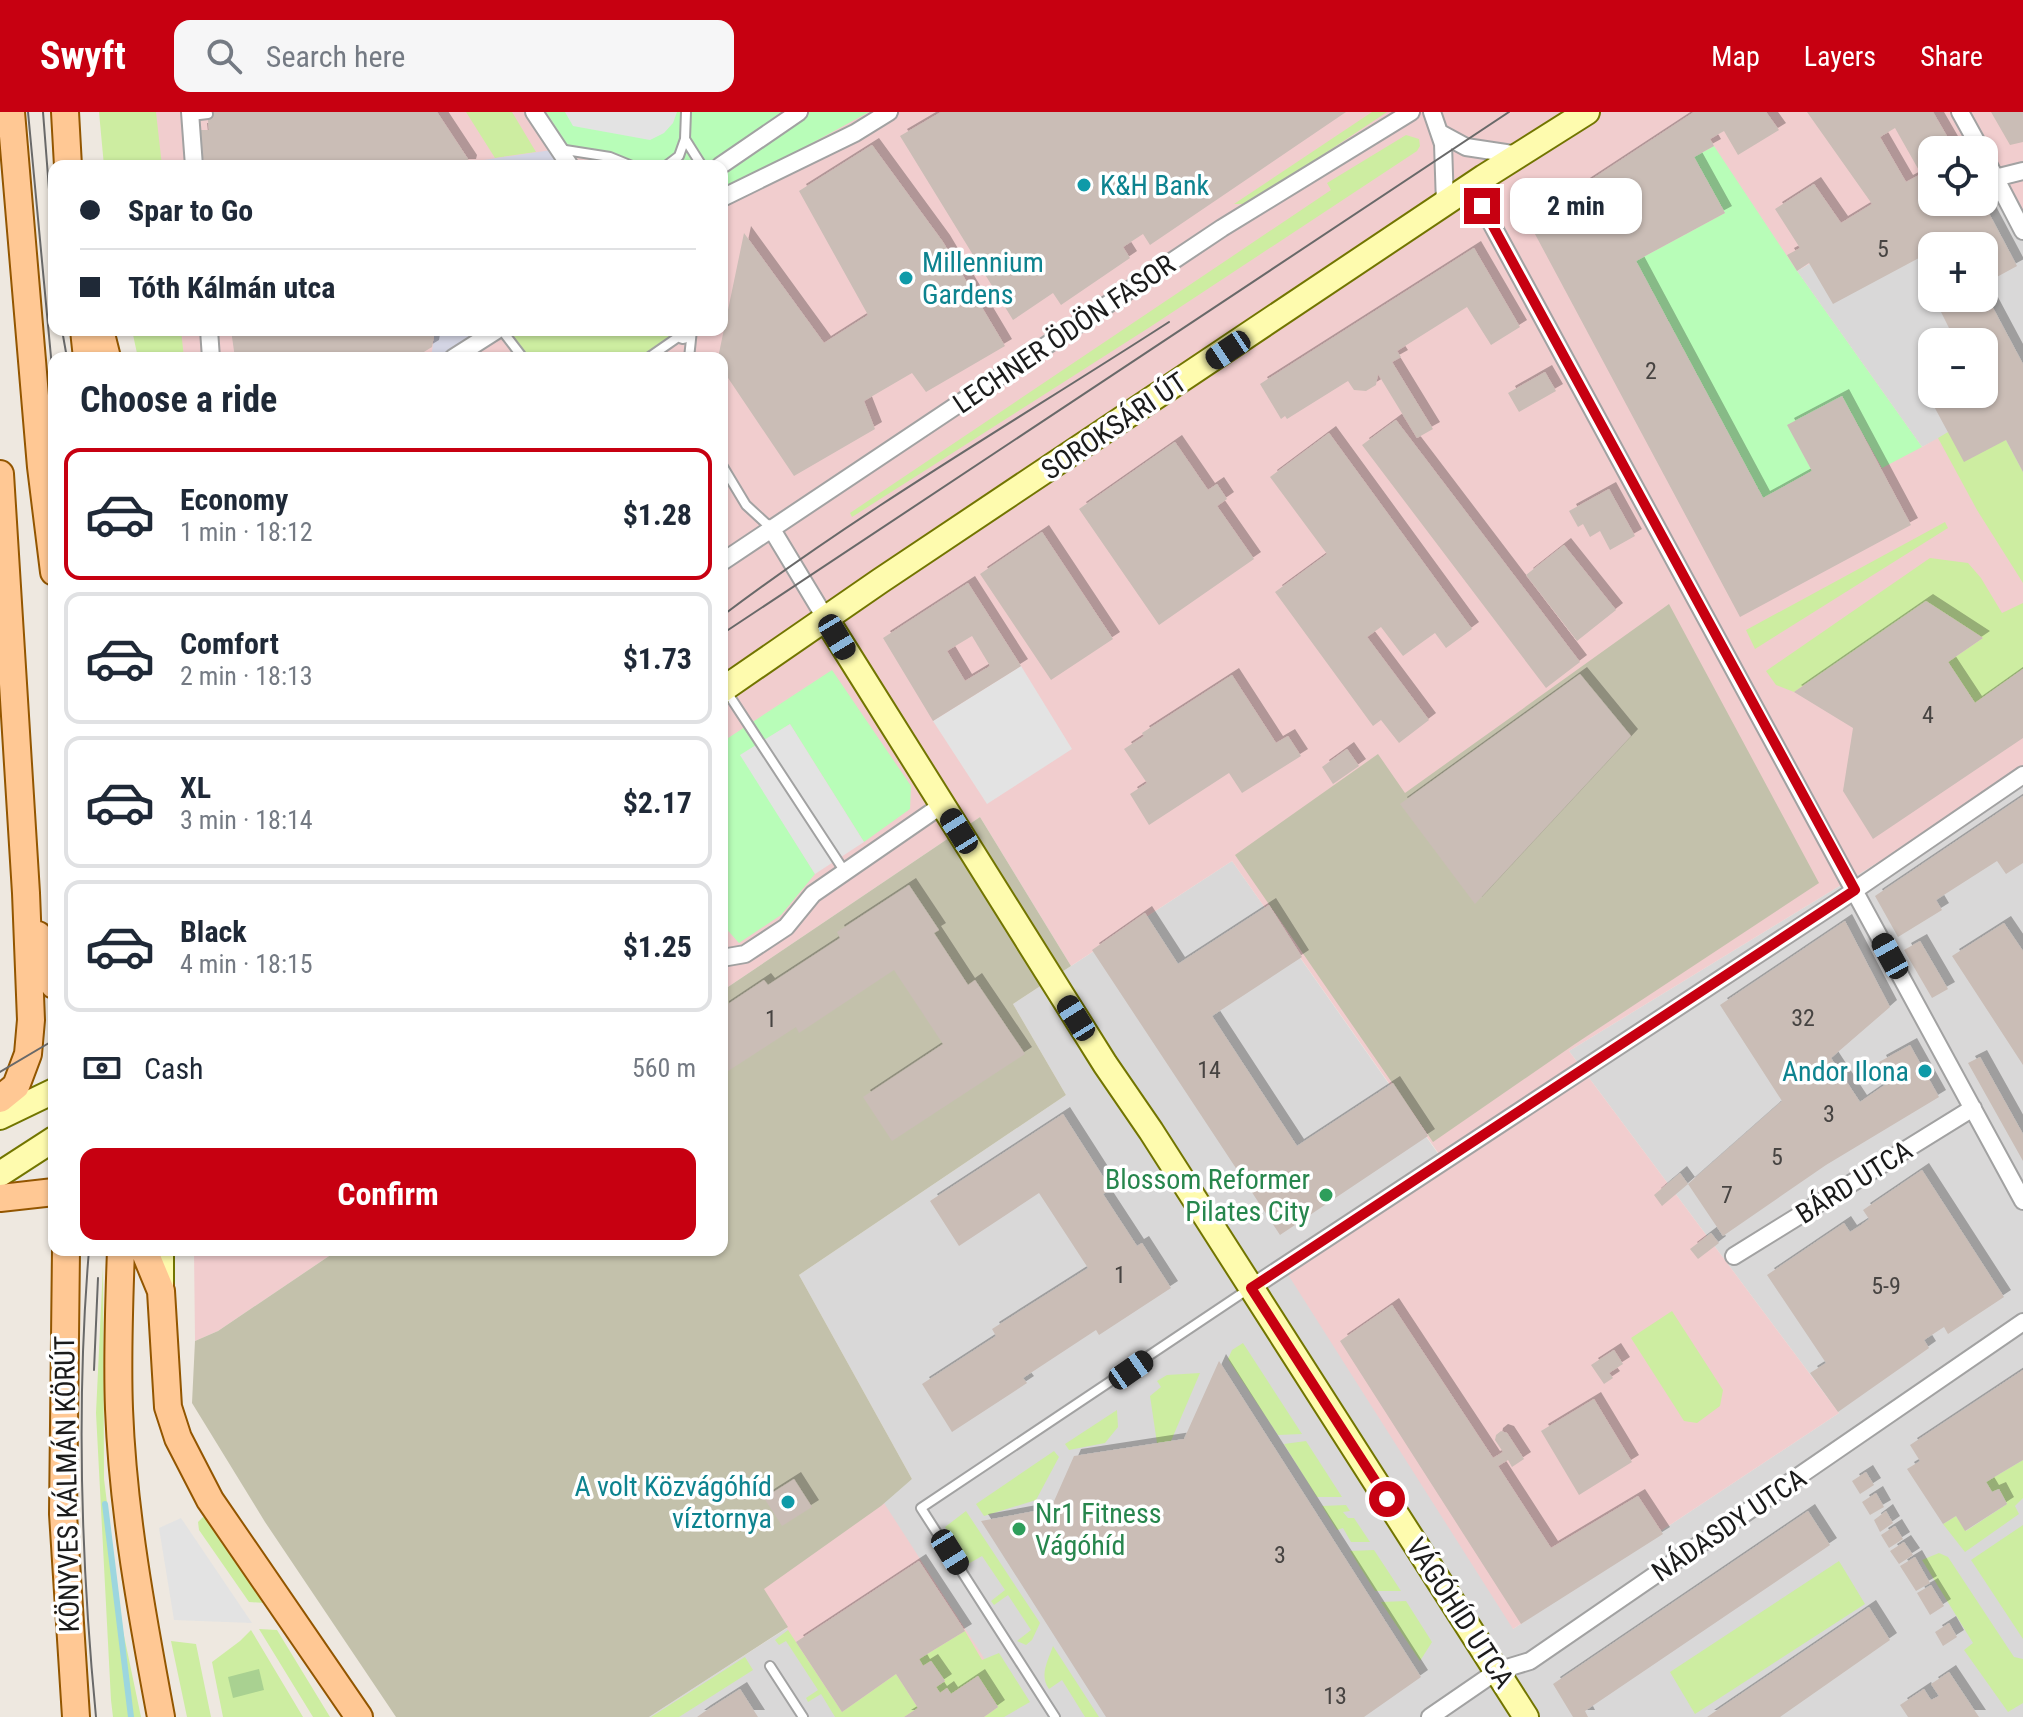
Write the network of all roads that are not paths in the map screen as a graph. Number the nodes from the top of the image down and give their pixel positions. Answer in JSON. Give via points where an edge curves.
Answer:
{"nodes":[{"id":1,"x":11,"y":112,"type":"edge"},
{"id":2,"x":65,"y":112,"type":"edge"},
{"id":3,"x":534,"y":112,"type":"edge"},
{"id":4,"x":686,"y":112,"type":"edge"},
{"id":5,"x":799,"y":112,"type":"edge"},
{"id":6,"x":889,"y":112,"type":"edge"},
{"id":7,"x":1411,"y":112,"type":"edge"},
{"id":8,"x":1432,"y":112,"type":"edge"},
{"id":9,"x":1587,"y":112,"type":"edge"},
{"id":10,"x":1960,"y":112,"type":"edge"},
{"id":11,"x":190,"y":114,"type":"edge"},
{"id":12,"x":208,"y":114,"type":"edge"},
{"id":13,"x":1442,"y":134,"type":"junction"},
{"id":14,"x":1973,"y":136,"type":"edge"},
{"id":15,"x":685,"y":139,"type":"junction"},
{"id":16,"x":558,"y":149,"type":"junction"},
{"id":17,"x":1519,"y":155,"type":"junction"},
{"id":18,"x":68,"y":160,"type":"edge"},
{"id":19,"x":194,"y":160,"type":"edge"},
{"id":20,"x":566,"y":160,"type":"edge"},
{"id":21,"x":617,"y":160,"type":"edge"},
{"id":22,"x":674,"y":160,"type":"edge"},
{"id":23,"x":698,"y":160,"type":"edge"},
{"id":24,"x":728,"y":161,"type":"edge"},
{"id":25,"x":2023,"y":171,"type":"edge"},
{"id":26,"x":0,"y":177,"type":"edge"},
{"id":27,"x":1998,"y":177,"type":"edge"},
{"id":28,"x":1998,"y":184,"type":"edge"},
{"id":29,"x":1471,"y":186,"type":"junction"},
{"id":30,"x":728,"y":195,"type":"edge"},
{"id":31,"x":1445,"y":204,"type":"junction"},
{"id":32,"x":2023,"y":231,"type":"edge"},
{"id":33,"x":493,"y":336,"type":"edge"},
{"id":34,"x":504,"y":336,"type":"edge"},
{"id":35,"x":678,"y":336,"type":"edge"},
{"id":36,"x":464,"y":352,"type":"edge"},
{"id":37,"x":518,"y":352,"type":"edge"},
{"id":38,"x":656,"y":352,"type":"edge"},
{"id":39,"x":0,"y":474,"type":"edge"},
{"id":40,"x":728,"y":475,"type":"edge"},
{"id":41,"x":48,"y":524,"type":"edge"},
{"id":42,"x":771,"y":528,"type":"junction"},
{"id":43,"x":728,"y":558,"type":"edge"},
{"id":44,"x":826,"y":619,"type":"junction"},
{"id":45,"x":728,"y":686,"type":"edge"},
{"id":46,"x":728,"y":696,"type":"edge"},
{"id":47,"x":2023,"y":775,"type":"edge"},
{"id":48,"x":942,"y":805,"type":"junction"},
{"id":49,"x":845,"y":872,"type":"junction"},
{"id":50,"x":1855,"y":890,"type":"junction"},
{"id":51,"x":26,"y":893,"type":"junction"},
{"id":52,"x":728,"y":957,"type":"edge"},
{"id":53,"x":48,"y":965,"type":"edge"},
{"id":54,"x":48,"y":1094,"type":"edge"},
{"id":55,"x":0,"y":1099,"type":"edge"},
{"id":56,"x":1973,"y":1108,"type":"junction"},
{"id":57,"x":0,"y":1117,"type":"edge"},
{"id":58,"x":48,"y":1143,"type":"edge"},
{"id":59,"x":0,"y":1174,"type":"edge"},
{"id":60,"x":48,"y":1193,"type":"edge"},
{"id":61,"x":0,"y":1198,"type":"edge"},
{"id":62,"x":2023,"y":1201,"type":"edge"},
{"id":63,"x":66,"y":1256,"type":"edge"},
{"id":64,"x":128,"y":1256,"type":"edge"},
{"id":65,"x":132,"y":1256,"type":"edge"},
{"id":66,"x":161,"y":1256,"type":"edge"},
{"id":67,"x":1734,"y":1256,"type":"dead end"},
{"id":68,"x":1251,"y":1288,"type":"junction"},
{"id":69,"x":161,"y":1291,"type":"junction"},
{"id":70,"x":2023,"y":1322,"type":"edge"},
{"id":71,"x":770,"y":1666,"type":"dead end"},
{"id":72,"x":1497,"y":1671,"type":"junction"},
{"id":73,"x":76,"y":1717,"type":"edge"},
{"id":74,"x":161,"y":1717,"type":"edge"},
{"id":75,"x":359,"y":1717,"type":"edge"},
{"id":76,"x":803,"y":1717,"type":"edge"},
{"id":77,"x":1055,"y":1717,"type":"edge"},
{"id":78,"x":1430,"y":1717,"type":"edge"},
{"id":79,"x":1526,"y":1717,"type":"edge"}],
"edges":[{"from":1,"to":26,"type":"main road"},
{"from":1,"to":41,"type":"main road"},
{"from":2,"to":18,"type":"main road"},
{"from":3,"to":16,"type":"street"},
{"from":4,"to":15,"type":"lane"},
{"from":5,"to":24,"type":"street"},
{"from":6,"to":30,"type":"street"},
{"from":7,"to":42,"type":"street","name":"LECHNER ÖDÖN FASOR","via":[[1222,228]]},
{"from":8,"to":13,"type":"street"},
{"from":9,"to":17,"type":"street","name":"SOROKSÁRI ÚT"},
{"from":10,"to":14,"type":"street"},
{"from":11,"to":12,"type":"lane"},
{"from":11,"to":19,"type":"street"},
{"from":13,"to":17,"type":"street","via":[[1466,147]]},
{"from":13,"to":31,"type":"street"},
{"from":15,"to":22,"type":"lane"},
{"from":15,"to":23,"type":"lane"},
{"from":16,"to":20,"type":"street"},
{"from":16,"to":21,"type":"lane"},
{"from":17,"to":29,"type":"street","name":"SOROKSÁRI ÚT"},
{"from":25,"to":27,"type":"street"},
{"from":28,"to":32,"type":"street"},
{"from":29,"to":31,"type":"street","name":"SOROKSÁRI ÚT"},
{"from":29,"to":50,"type":"street"},
{"from":31,"to":44,"type":"street","name":"SOROKSÁRI ÚT"},
{"from":33,"to":36,"type":"street"},
{"from":34,"to":37,"type":"lane"},
{"from":35,"to":38,"type":"lane"},
{"from":39,"to":51,"type":"main road"},
{"from":40,"to":42,"type":"lane","via":[[746,505]]},
{"from":42,"to":43,"type":"street","name":"LECHNER ÖDÖN FASOR"},
{"from":42,"to":44,"type":"street"},
{"from":44,"to":45,"type":"street","name":"SOROKSÁRI ÚT"},
{"from":44,"to":48,"type":"street","name":"VÁGÓHÍD UTCA"},
{"from":46,"to":49,"type":"lane"},
{"from":47,"to":50,"type":"street"},
{"from":48,"to":49,"type":"street"},
{"from":48,"to":68,"type":"street","name":"VÁGÓHÍD UTCA"},
{"from":49,"to":52,"type":"street","via":[[813,894],[786,927],[745,954]]},
{"from":50,"to":56,"type":"street"},
{"from":50,"to":68,"type":"street"},
{"from":51,"to":53,"type":"main road"},
{"from":51,"to":55,"type":"main road","via":[[30,1041],[16,1086]]},
{"from":54,"to":57,"type":"street"},
{"from":56,"to":62,"type":"street"},
{"from":56,"to":67,"type":"street","name":"BÁRD UTCA"},
{"from":58,"to":59,"type":"street"},
{"from":60,"to":61,"type":"main road"},
{"from":63,"to":73,"type":"main road","name":"KÖNYVES KÁLMÁN KÖRÚT","via":[[63,1514]]},
{"from":64,"to":74,"type":"main road","name":"KÖNYVES KÁLMÁN KÖRÚT","via":[[119,1410],[133,1557]]},
{"from":65,"to":69,"type":"main road"},
{"from":66,"to":69,"type":"street"},
{"from":68,"to":72,"type":"street","name":"VÁGÓHÍD UTCA"},
{"from":68,"to":77,"type":"lane","via":[[921,1508]]},
{"from":69,"to":75,"type":"main road","via":[[168,1407],[178,1438],[210,1500]]},
{"from":70,"to":72,"type":"street","name":"NÁDASDY UTCA","via":[[1530,1661]]},
{"from":71,"to":76,"type":"lane"},
{"from":72,"to":78,"type":"street","name":"NÁDASDY UTCA"},
{"from":72,"to":79,"type":"street","name":"VÁGÓHÍD UTCA"}]}
